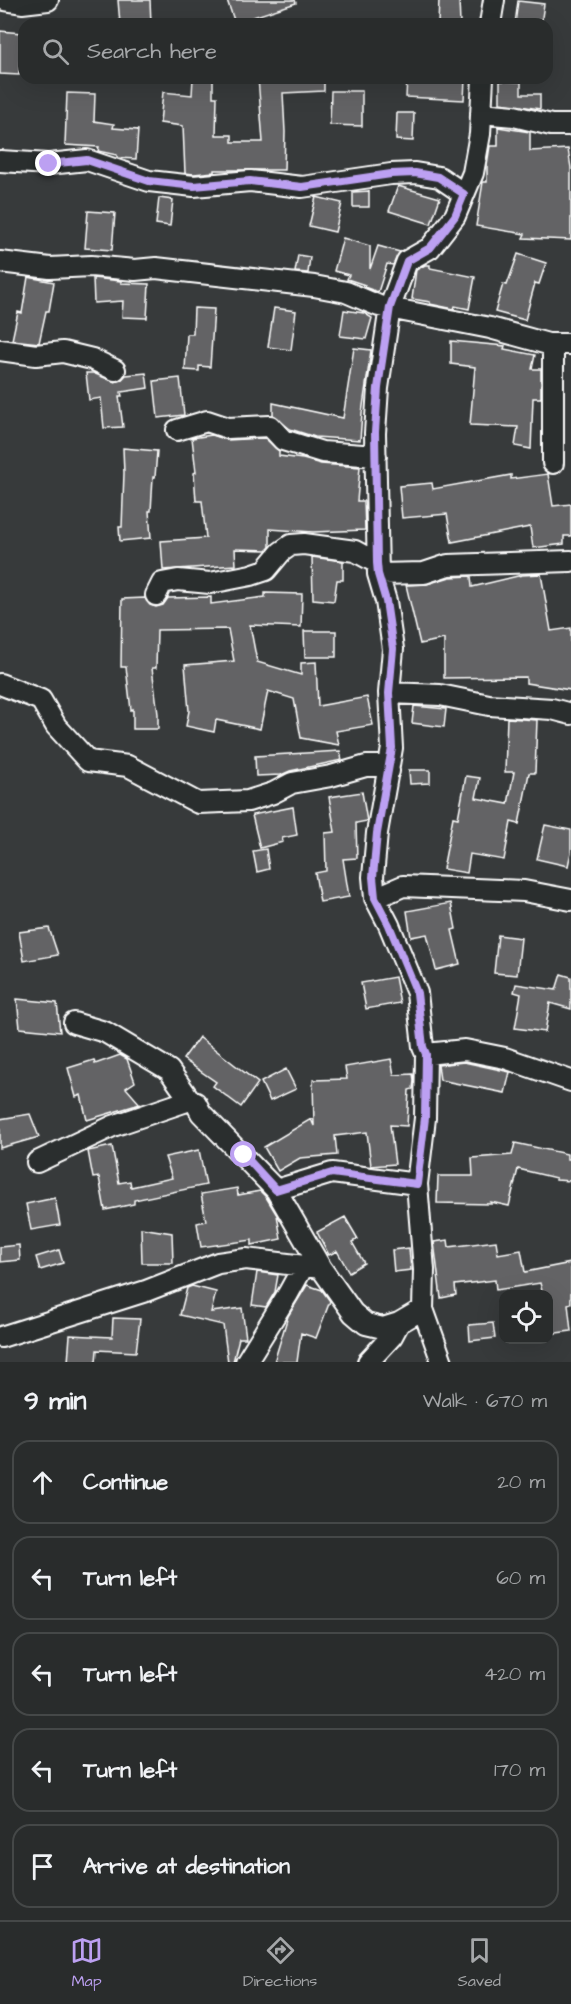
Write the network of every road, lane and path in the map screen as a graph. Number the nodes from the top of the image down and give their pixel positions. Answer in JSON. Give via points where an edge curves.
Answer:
{"nodes":[{"id":1,"x":4,"y":0,"type":"edge"},
{"id":2,"x":48,"y":0,"type":"edge"},
{"id":3,"x":494,"y":0,"type":"edge"},
{"id":4,"x":491,"y":18,"type":"edge"},
{"id":5,"x":483,"y":84,"type":"edge"},
{"id":6,"x":481,"y":113,"type":"junction"},
{"id":7,"x":571,"y":125,"type":"edge"},
{"id":8,"x":0,"y":161,"type":"edge"},
{"id":9,"x":464,"y":194,"type":"junction"},
{"id":10,"x":0,"y":262,"type":"edge"},
{"id":11,"x":390,"y":307,"type":"junction"},
{"id":12,"x":562,"y":344,"type":"edge"},
{"id":13,"x":0,"y":350,"type":"edge"},
{"id":14,"x":115,"y":370,"type":"dead end"},
{"id":15,"x":177,"y":430,"type":"dead end"},
{"id":16,"x":376,"y":456,"type":"junction"},
{"id":17,"x":553,"y":464,"type":"dead end"},
{"id":18,"x":571,"y":561,"type":"edge"},
{"id":19,"x":377,"y":569,"type":"junction"},
{"id":20,"x":156,"y":595,"type":"dead end"},
{"id":21,"x":0,"y":684,"type":"edge"},
{"id":22,"x":389,"y":693,"type":"junction"},
{"id":23,"x":571,"y":714,"type":"edge"},
{"id":24,"x":389,"y":771,"type":"junction"},
{"id":25,"x":375,"y":898,"type":"junction"},
{"id":26,"x":571,"y":900,"type":"edge"},
{"id":27,"x":74,"y":1023,"type":"dead end"},
{"id":28,"x":426,"y":1054,"type":"junction"},
{"id":29,"x":571,"y":1081,"type":"edge"},
{"id":30,"x":190,"y":1100,"type":"junction"},
{"id":31,"x":37,"y":1162,"type":"dead end"},
{"id":32,"x":417,"y":1184,"type":"junction"},
{"id":33,"x":276,"y":1190,"type":"junction"},
{"id":34,"x":313,"y":1266,"type":"junction"},
{"id":35,"x":423,"y":1309,"type":"junction"},
{"id":36,"x":399,"y":1323,"type":"junction"},
{"id":37,"x":1,"y":1338,"type":"edge"},
{"id":38,"x":246,"y":1362,"type":"edge"},
{"id":39,"x":368,"y":1362,"type":"edge"},
{"id":40,"x":442,"y":1362,"type":"edge"}],
"edges":[{"from":1,"to":2,"type":"street"},
{"from":3,"to":4,"type":"street"},
{"from":5,"to":6,"type":"street"},
{"from":6,"to":7,"type":"street"},
{"from":6,"to":9,"type":"street","via":[[473,173]]},
{"from":8,"to":9,"type":"street","via":[[49,164],[87,160],[149,181],[194,186],[250,181],[302,187],[415,173],[438,177]]},
{"from":9,"to":11,"type":"street","via":[[455,216],[430,248],[407,261]]},
{"from":10,"to":11,"type":"street","via":[[50,268],[91,266],[203,272],[315,286]]},
{"from":11,"to":12,"type":"street"},
{"from":11,"to":16,"type":"street","via":[[378,388]]},
{"from":12,"to":17,"type":"street"},
{"from":13,"to":14,"type":"street","via":[[36,355],[63,352]]},
{"from":15,"to":16,"type":"street","via":[[207,421],[228,428],[270,426],[283,440],[322,452]]},
{"from":16,"to":19,"type":"street"},
{"from":18,"to":19,"type":"street","via":[[448,565],[424,573]]},
{"from":19,"to":20,"type":"street","via":[[355,551],[291,545],[266,570],[210,583],[162,583]]},
{"from":19,"to":22,"type":"street","via":[[393,649]]},
{"from":21,"to":24,"type":"street","via":[[41,700],[56,726],[88,761],[128,766],[198,803],[249,801],[292,783],[366,766],[381,766]]},
{"from":22,"to":23,"type":"street","via":[[440,695]]},
{"from":22,"to":24,"type":"street"},
{"from":24,"to":25,"type":"street","via":[[377,833]]},
{"from":25,"to":26,"type":"street","via":[[403,886],[525,891]]},
{"from":25,"to":28,"type":"street","via":[[417,993]]},
{"from":27,"to":30,"type":"street","via":[[105,1032],[169,1070]]},
{"from":28,"to":29,"type":"street","via":[[465,1050],[505,1058]]},
{"from":28,"to":32,"type":"street","via":[[425,1118]]},
{"from":30,"to":31,"type":"street","via":[[112,1126]]},
{"from":30,"to":33,"type":"street"},
{"from":32,"to":33,"type":"street","via":[[332,1173]]},
{"from":32,"to":35,"type":"street"},
{"from":33,"to":34,"type":"street"},
{"from":34,"to":36,"type":"street","via":[[366,1324],[384,1328]]},
{"from":34,"to":37,"type":"street","via":[[246,1260],[218,1263]]},
{"from":34,"to":38,"type":"street","via":[[288,1294]]},
{"from":35,"to":36,"type":"street"},
{"from":35,"to":40,"type":"street"},
{"from":36,"to":39,"type":"street"}]}
